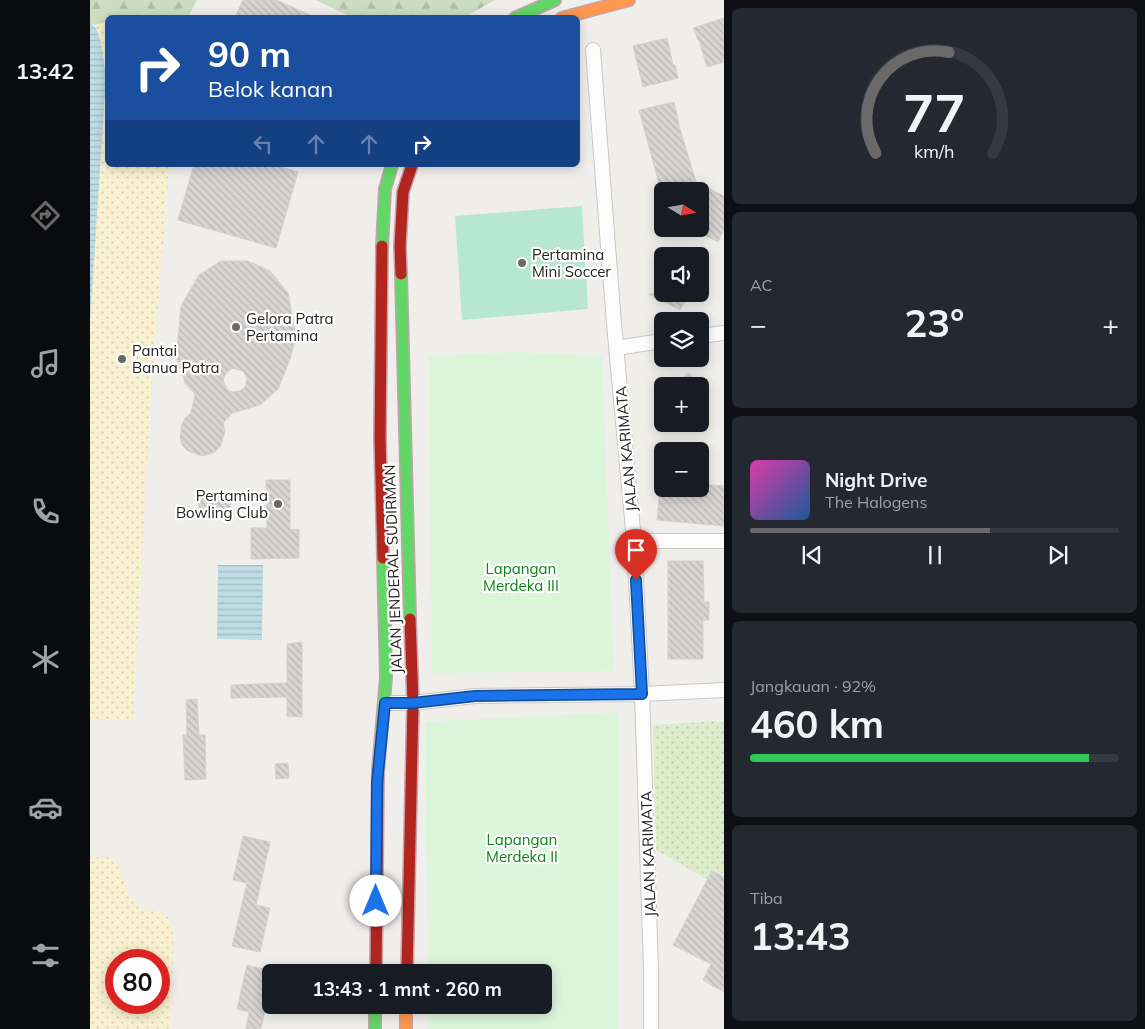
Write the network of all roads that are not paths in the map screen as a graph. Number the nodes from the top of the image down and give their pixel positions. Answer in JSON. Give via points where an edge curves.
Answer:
{"nodes":[{"id":1,"x":555,"y":0,"type":"edge"},
{"id":2,"x":629,"y":0,"type":"edge"},
{"id":3,"x":522,"y":15,"type":"edge"},
{"id":4,"x":573,"y":15,"type":"edge"},
{"id":5,"x":593,"y":50,"type":"dead end"},
{"id":6,"x":391,"y":167,"type":"edge"},
{"id":7,"x":411,"y":167,"type":"edge"},
{"id":8,"x":724,"y":333,"type":"edge"},
{"id":9,"x":709,"y":335,"type":"edge"},
{"id":10,"x":654,"y":342,"type":"edge"},
{"id":11,"x":616,"y":348,"type":"junction"},
{"id":12,"x":634,"y":541,"type":"junction"},
{"id":13,"x":724,"y":541,"type":"edge"},
{"id":14,"x":724,"y":690,"type":"edge"},
{"id":15,"x":642,"y":694,"type":"junction"},
{"id":16,"x":385,"y":703,"type":"junction"},
{"id":17,"x":413,"y":703,"type":"junction"},
{"id":18,"x":376,"y":964,"type":"edge"},
{"id":19,"x":407,"y":964,"type":"edge"},
{"id":20,"x":375,"y":1014,"type":"edge"},
{"id":21,"x":406,"y":1014,"type":"edge"},
{"id":22,"x":375,"y":1029,"type":"edge"},
{"id":23,"x":406,"y":1029,"type":"edge"},
{"id":24,"x":651,"y":1029,"type":"edge"}],
"edges":[{"from":1,"to":3,"type":"highway"},
{"from":2,"to":4,"type":"highway"},
{"from":5,"to":11,"type":"street","name":"JALAN KARIMATA"},
{"from":6,"to":16,"type":"highway","name":"JALAN JENDERAL SUDIRMAN","via":[[385,189],[382,245],[380,438]]},
{"from":7,"to":17,"type":"highway","name":"JALAN JENDERAL SUDIRMAN","via":[[403,192],[400,246]]},
{"from":8,"to":9,"type":"street"},
{"from":10,"to":11,"type":"street"},
{"from":11,"to":12,"type":"street","name":"JALAN KARIMATA"},
{"from":12,"to":13,"type":"street"},
{"from":12,"to":15,"type":"street","name":"JALAN KARIMATA"},
{"from":14,"to":15,"type":"street"},
{"from":15,"to":17,"type":"street","via":[[475,696]]},
{"from":15,"to":24,"type":"street","name":"JALAN KARIMATA"},
{"from":16,"to":17,"type":"street"},
{"from":16,"to":18,"type":"highway","name":"JALAN JENDERAL SUDIRMAN","via":[[377,783]]},
{"from":17,"to":19,"type":"highway","name":"JALAN JENDERAL SUDIRMAN"},
{"from":20,"to":22,"type":"highway"},
{"from":21,"to":23,"type":"highway"}]}
